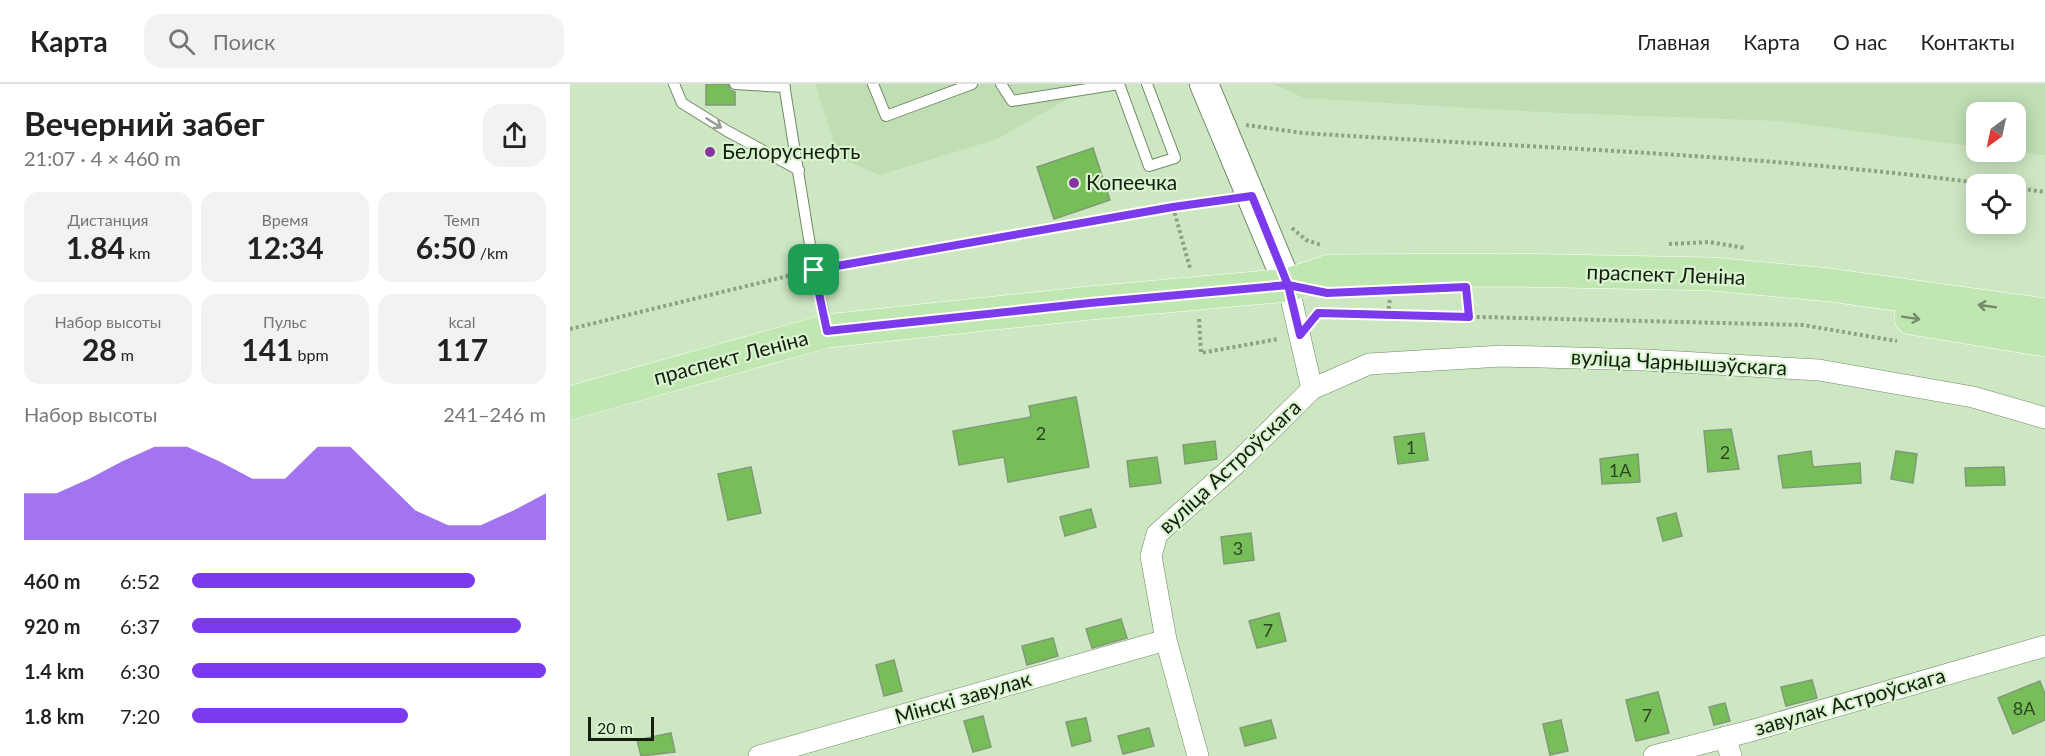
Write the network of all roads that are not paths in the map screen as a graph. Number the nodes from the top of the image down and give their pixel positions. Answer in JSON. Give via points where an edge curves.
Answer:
{"nodes":[{"id":1,"x":674,"y":84,"type":"edge"},
{"id":2,"x":735,"y":84,"type":"edge"},
{"id":3,"x":873,"y":84,"type":"edge"},
{"id":4,"x":972,"y":84,"type":"edge"},
{"id":5,"x":1001,"y":84,"type":"edge"},
{"id":6,"x":1119,"y":84,"type":"edge"},
{"id":7,"x":1147,"y":84,"type":"edge"},
{"id":8,"x":1204,"y":84,"type":"edge"},
{"id":9,"x":784,"y":86,"type":"edge"},
{"id":10,"x":799,"y":170,"type":"junction"},
{"id":11,"x":1288,"y":285,"type":"junction"},
{"id":12,"x":2045,"y":315,"type":"edge"},
{"id":13,"x":827,"y":331,"type":"junction"},
{"id":14,"x":2045,"y":340,"type":"edge"},
{"id":15,"x":1312,"y":389,"type":"junction"},
{"id":16,"x":570,"y":403,"type":"edge"},
{"id":17,"x":2045,"y":418,"type":"edge"},
{"id":18,"x":1166,"y":640,"type":"junction"},
{"id":19,"x":2045,"y":646,"type":"edge"},
{"id":20,"x":1728,"y":746,"type":"edge"},
{"id":21,"x":759,"y":756,"type":"edge"},
{"id":22,"x":1198,"y":756,"type":"edge"},
{"id":23,"x":1654,"y":756,"type":"edge"}],
"edges":[{"from":1,"to":10,"type":"lane","one_way":true,"via":[[682,103]]},
{"from":2,"to":9,"type":"lane"},
{"from":3,"to":4,"type":"lane","via":[[886,116]]},
{"from":5,"to":6,"type":"lane","via":[[1012,101]]},
{"from":6,"to":7,"type":"lane","via":[[1149,166],[1175,158]]},
{"from":8,"to":11,"type":"main road"},
{"from":9,"to":10,"type":"lane"},
{"from":10,"to":13,"type":"lane"},
{"from":12,"to":11,"type":"main road","name":"праспект Леніна","one_way":true,"via":[[1830,285],[1712,274],[1330,271]]},
{"from":11,"to":13,"type":"main road","name":"праспект Леніна"},
{"from":11,"to":14,"type":"main road","name":"праспект Леніна","one_way":true,"via":[[1327,293],[1468,302],[1643,288],[1742,294],[1829,304]]},
{"from":11,"to":15,"type":"street","name":"вуліца Астроўскага"},
{"from":13,"to":16,"type":"main road","name":"праспект Леніна"},
{"from":15,"to":17,"type":"street","name":"вуліца Чарнышэўскага","via":[[1369,364],[1502,356],[1645,360],[1819,370],[1973,397]]},
{"from":15,"to":18,"type":"street","name":"вуліца Астроўскага","via":[[1157,534],[1151,556]]},
{"from":18,"to":21,"type":"street","name":"Мінскі завулак"},
{"from":18,"to":22,"type":"street","name":"вуліца Астроўскага"},
{"from":19,"to":20,"type":"street","name":"завулак Астроўскага"},
{"from":20,"to":23,"type":"street","name":"завулак Астроўскага"}]}
